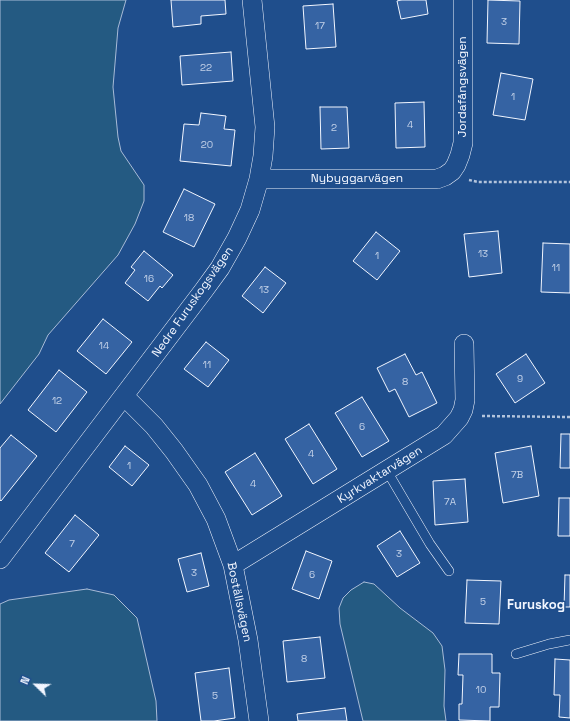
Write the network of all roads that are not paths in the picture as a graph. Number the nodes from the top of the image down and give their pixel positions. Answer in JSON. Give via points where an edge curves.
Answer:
{"nodes":[{"id":1,"x":252,"y":0,"type":"edge"},
{"id":2,"x":463,"y":0,"type":"edge"},
{"id":3,"x":449,"y":174,"type":"joint"},
{"id":4,"x":259,"y":178,"type":"junction"},
{"id":5,"x":464,"y":344,"type":"dead end"},
{"id":6,"x":124,"y":396,"type":"junction"},
{"id":7,"x":388,"y":471,"type":"junction"},
{"id":8,"x":0,"y":559,"type":"edge"},
{"id":9,"x":233,"y":565,"type":"junction"},
{"id":10,"x":449,"y":571,"type":"dead end"},
{"id":11,"x":570,"y":640,"type":"edge"},
{"id":12,"x":516,"y":654,"type":"dead end"},
{"id":13,"x":259,"y":721,"type":"edge"}],
"edges":[{"from":1,"to":4,"type":"street","name":"Nedre Furuskogsvägen","via":[[265,127]]},
{"from":2,"to":3,"type":"street","name":"Jordafångsvägen","via":[[463,143],[458,160]]},
{"from":3,"to":4,"type":"street","name":"Nybyggarvägen","via":[[437,179]]},
{"from":4,"to":6,"type":"street","name":"Nedre Furuskogsvägen","via":[[250,210],[220,268]]},
{"from":5,"to":7,"type":"street","name":"Kyrkvaktarvägen","via":[[465,400],[459,418],[444,435]]},
{"from":6,"to":8,"type":"street","name":"Nedre Furuskogsvägen"},
{"from":6,"to":9,"type":"street","name":"Boställsvägen","via":[[154,426],[198,485],[216,519]]},
{"from":7,"to":9,"type":"street","name":"Kyrkvaktarvägen"},
{"from":7,"to":10,"type":"lane","via":[[430,544]]},
{"from":9,"to":13,"type":"street","name":"Boställsvägen","via":[[248,640]]},
{"from":11,"to":12,"type":"lane"}]}
